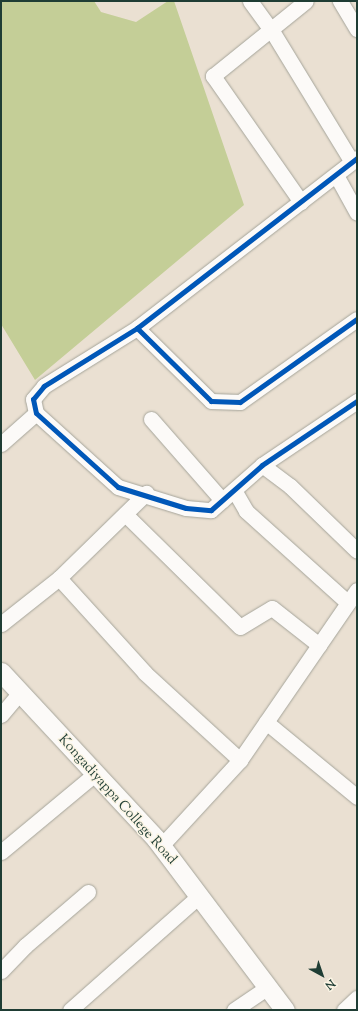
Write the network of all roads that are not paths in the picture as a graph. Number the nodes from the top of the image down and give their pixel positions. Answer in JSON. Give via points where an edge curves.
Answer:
{"nodes":[{"id":1,"x":250,"y":1,"type":"edge"},
{"id":2,"x":306,"y":1,"type":"edge"},
{"id":3,"x":340,"y":1,"type":"edge"},
{"id":4,"x":357,"y":28,"type":"edge"},
{"id":5,"x":272,"y":31,"type":"junction"},
{"id":6,"x":354,"y":160,"type":"edge"},
{"id":7,"x":336,"y":175,"type":"junction"},
{"id":8,"x":301,"y":202,"type":"junction"},
{"id":9,"x":357,"y":214,"type":"edge"},
{"id":10,"x":357,"y":319,"type":"edge"},
{"id":11,"x":137,"y":328,"type":"junction"},
{"id":12,"x":357,"y":401,"type":"edge"},
{"id":13,"x":36,"y":413,"type":"junction"},
{"id":14,"x":151,"y":419,"type":"dead end"},
{"id":15,"x":1,"y":444,"type":"edge"},
{"id":16,"x":262,"y":465,"type":"junction"},
{"id":17,"x":234,"y":490,"type":"junction"},
{"id":18,"x":146,"y":493,"type":"junction"},
{"id":19,"x":222,"y":500,"type":"junction"},
{"id":20,"x":126,"y":514,"type":"junction"},
{"id":21,"x":357,"y":551,"type":"edge"},
{"id":22,"x":59,"y":578,"type":"junction"},
{"id":23,"x":357,"y":590,"type":"edge"},
{"id":24,"x":348,"y":603,"type":"junction"},
{"id":25,"x":1,"y":624,"type":"edge"},
{"id":26,"x":320,"y":645,"type":"junction"},
{"id":27,"x":1,"y":672,"type":"edge"},
{"id":28,"x":20,"y":692,"type":"junction"},
{"id":29,"x":1,"y":715,"type":"edge"},
{"id":30,"x":266,"y":722,"type":"junction"},
{"id":31,"x":240,"y":760,"type":"junction"},
{"id":32,"x":95,"y":774,"type":"junction"},
{"id":33,"x":357,"y":797,"type":"edge"},
{"id":34,"x":161,"y":846,"type":"junction"},
{"id":35,"x":1,"y":852,"type":"edge"},
{"id":36,"x":88,"y":892,"type":"dead end"},
{"id":37,"x":199,"y":896,"type":"junction"},
{"id":38,"x":1,"y":971,"type":"edge"},
{"id":39,"x":268,"y":987,"type":"junction"},
{"id":40,"x":357,"y":998,"type":"edge"},
{"id":41,"x":70,"y":1010,"type":"edge"},
{"id":42,"x":234,"y":1010,"type":"edge"},
{"id":43,"x":285,"y":1010,"type":"edge"},
{"id":44,"x":344,"y":1010,"type":"edge"}],
"edges":[{"from":1,"to":5,"type":"street"},
{"from":2,"to":5,"type":"street"},
{"from":3,"to":4,"type":"street"},
{"from":5,"to":6,"type":"street"},
{"from":5,"to":8,"type":"street","via":[[213,76]]},
{"from":6,"to":7,"type":"street"},
{"from":7,"to":8,"type":"street"},
{"from":7,"to":9,"type":"street"},
{"from":8,"to":11,"type":"street"},
{"from":10,"to":11,"type":"street","via":[[240,402],[211,402]]},
{"from":11,"to":13,"type":"street","via":[[44,386],[33,399]]},
{"from":12,"to":16,"type":"street"},
{"from":13,"to":15,"type":"street"},
{"from":13,"to":18,"type":"street","via":[[118,487]]},
{"from":14,"to":19,"type":"street"},
{"from":16,"to":17,"type":"street"},
{"from":16,"to":21,"type":"street","via":[[290,486]]},
{"from":17,"to":19,"type":"street"},
{"from":17,"to":24,"type":"street","via":[[246,512]]},
{"from":18,"to":19,"type":"street","via":[[186,508],[211,510]]},
{"from":18,"to":20,"type":"street"},
{"from":20,"to":22,"type":"street"},
{"from":20,"to":26,"type":"street","via":[[240,627],[272,608]]},
{"from":22,"to":25,"type":"street"},
{"from":22,"to":31,"type":"street","via":[[145,674]]},
{"from":23,"to":24,"type":"street"},
{"from":24,"to":26,"type":"street"},
{"from":26,"to":30,"type":"street"},
{"from":27,"to":28,"type":"street","name":"Kongadiyappa College Road"},
{"from":28,"to":29,"type":"street"},
{"from":28,"to":32,"type":"street","name":"Kongadiyappa College Road"},
{"from":30,"to":31,"type":"street"},
{"from":30,"to":33,"type":"street"},
{"from":31,"to":34,"type":"street"},
{"from":32,"to":34,"type":"street","name":"Kongadiyappa College Road"},
{"from":32,"to":35,"type":"street"},
{"from":34,"to":37,"type":"street","name":"Kongadiyappa College Road"},
{"from":36,"to":38,"type":"street","via":[[25,946]]},
{"from":37,"to":39,"type":"street","name":"Kongadiyappa College Road"},
{"from":37,"to":41,"type":"street"},
{"from":39,"to":42,"type":"street"},
{"from":39,"to":43,"type":"street","name":"Kongadiyappa College Road"},
{"from":40,"to":44,"type":"street"}]}
